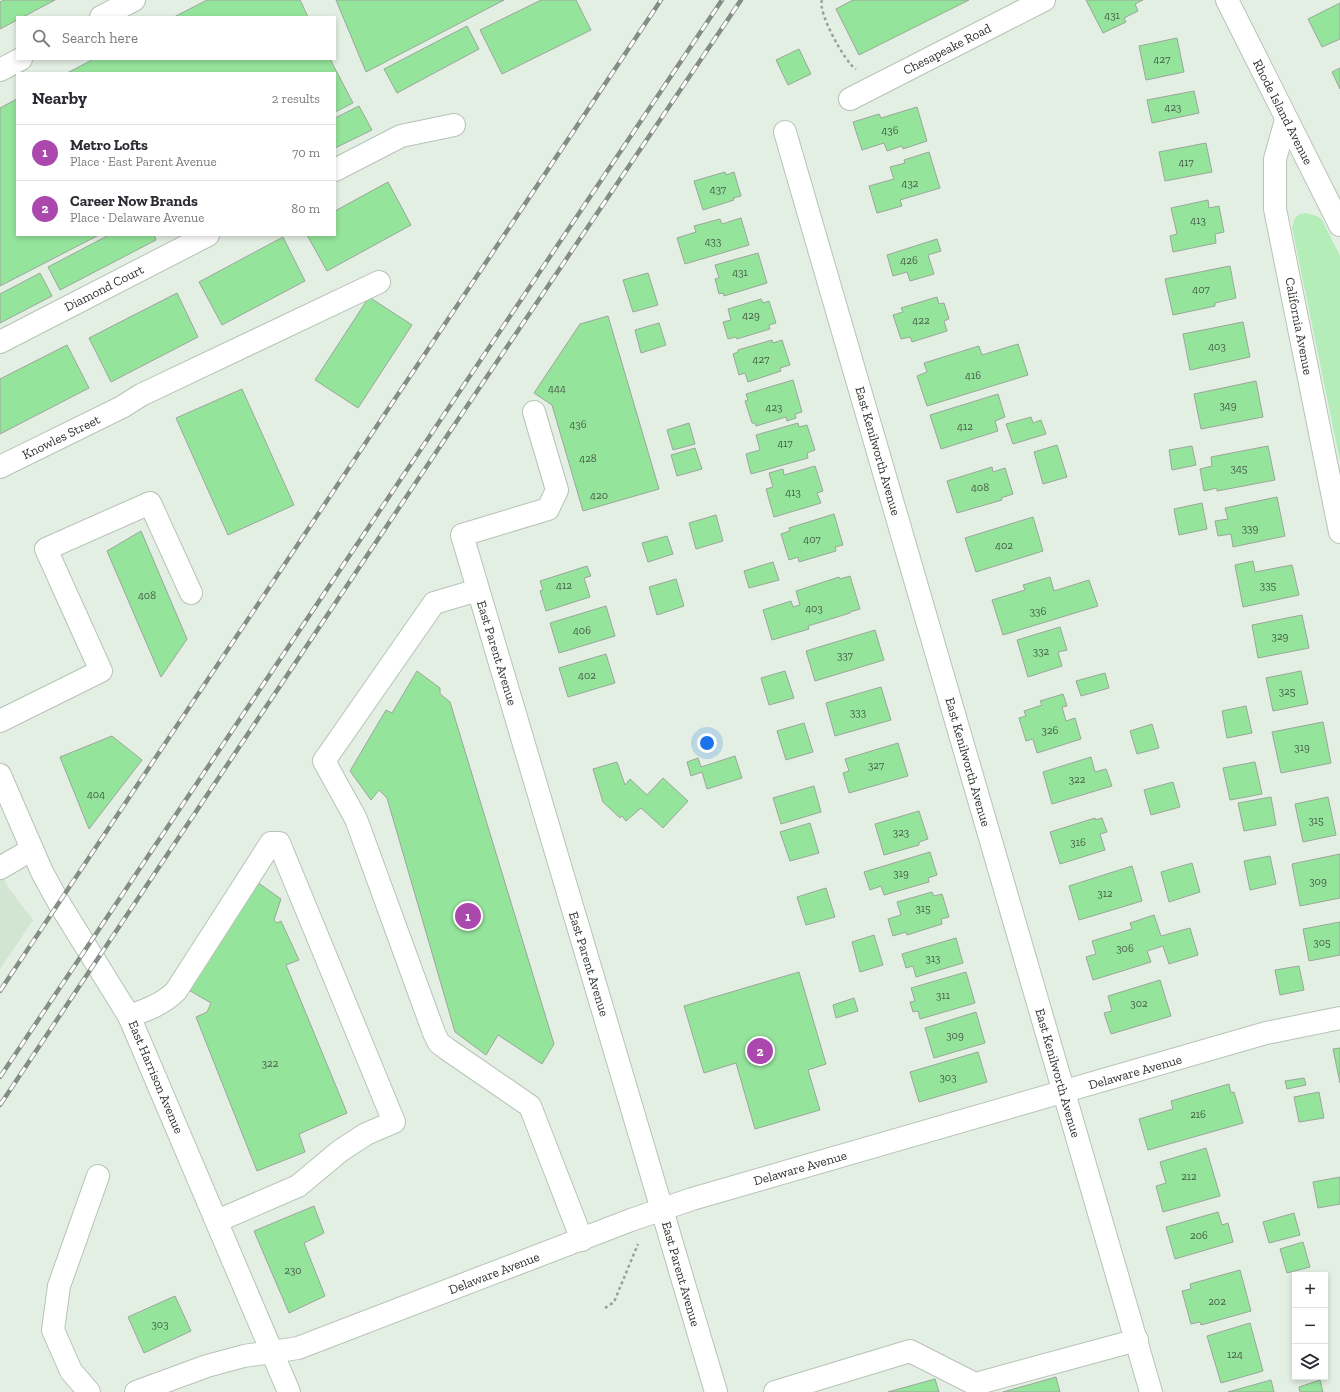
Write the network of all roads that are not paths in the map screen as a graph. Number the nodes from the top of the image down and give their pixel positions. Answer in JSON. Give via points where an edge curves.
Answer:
{"nodes":[{"id":1,"x":134,"y":0,"type":"edge"},
{"id":2,"x":1044,"y":0,"type":"edge"},
{"id":3,"x":1227,"y":0,"type":"edge"},
{"id":4,"x":103,"y":16,"type":"edge"},
{"id":5,"x":18,"y":60,"type":"edge"},
{"id":6,"x":0,"y":70,"type":"edge"},
{"id":7,"x":850,"y":99,"type":"dead end"},
{"id":8,"x":1286,"y":120,"type":"junction"},
{"id":9,"x":454,"y":125,"type":"dead end"},
{"id":10,"x":785,"y":132,"type":"dead end"},
{"id":11,"x":336,"y":169,"type":"edge"},
{"id":12,"x":1340,"y":225,"type":"edge"},
{"id":13,"x":206,"y":236,"type":"edge"},
{"id":14,"x":379,"y":282,"type":"dead end"},
{"id":15,"x":0,"y":342,"type":"edge"},
{"id":16,"x":534,"y":412,"type":"dead end"},
{"id":17,"x":0,"y":467,"type":"edge"},
{"id":18,"x":1340,"y":532,"type":"edge"},
{"id":19,"x":478,"y":590,"type":"junction"},
{"id":20,"x":191,"y":593,"type":"dead end"},
{"id":21,"x":0,"y":721,"type":"edge"},
{"id":22,"x":0,"y":774,"type":"edge"},
{"id":23,"x":31,"y":850,"type":"junction"},
{"id":24,"x":0,"y":868,"type":"edge"},
{"id":25,"x":130,"y":1016,"type":"junction"},
{"id":26,"x":1340,"y":1018,"type":"edge"},
{"id":27,"x":1064,"y":1092,"type":"junction"},
{"id":28,"x":98,"y":1176,"type":"dead end"},
{"id":29,"x":662,"y":1209,"type":"junction"},
{"id":30,"x":217,"y":1221,"type":"junction"},
{"id":31,"x":582,"y":1240,"type":"junction"},
{"id":32,"x":1137,"y":1340,"type":"junction"},
{"id":33,"x":272,"y":1351,"type":"junction"},
{"id":34,"x":89,"y":1392,"type":"edge"},
{"id":35,"x":136,"y":1392,"type":"edge"},
{"id":36,"x":289,"y":1392,"type":"edge"},
{"id":37,"x":716,"y":1392,"type":"edge"},
{"id":38,"x":775,"y":1392,"type":"edge"},
{"id":39,"x":1151,"y":1392,"type":"edge"}],
"edges":[{"from":1,"to":4,"type":"street"},
{"from":2,"to":7,"type":"street","name":"Chesapeake Road"},
{"from":3,"to":8,"type":"street","name":"Rhode Island Avenue"},
{"from":5,"to":6,"type":"street"},
{"from":8,"to":12,"type":"street","name":"Rhode Island Avenue"},
{"from":8,"to":18,"type":"street","name":"California Avenue","via":[[1275,159],[1275,209]]},
{"from":9,"to":11,"type":"street","via":[[401,136]]},
{"from":10,"to":27,"type":"street","name":"East Kenilworth Avenue"},
{"from":13,"to":15,"type":"street","name":"Diamond Court"},
{"from":14,"to":17,"type":"street","name":"Knowles Street","via":[[141,395],[122,407]]},
{"from":16,"to":19,"type":"street","name":"East Parent Avenue","via":[[557,490],[548,509],[462,536]]},
{"from":19,"to":29,"type":"street","name":"East Parent Avenue"},
{"from":19,"to":31,"type":"street","via":[[434,603],[324,761],[356,819],[439,1043],[530,1106]]},
{"from":20,"to":21,"type":"street","via":[[150,503],[46,550],[102,671]]},
{"from":22,"to":23,"type":"street","name":"East Harrison Avenue"},
{"from":23,"to":24,"type":"street"},
{"from":23,"to":25,"type":"street","name":"East Harrison Avenue","via":[[59,903]]},
{"from":25,"to":30,"type":"street","name":"East Harrison Avenue"},
{"from":25,"to":30,"type":"street","via":[[154,1007],[176,991],[271,842],[279,843],[394,1122],[366,1134],[346,1147],[298,1186]]},
{"from":26,"to":27,"type":"street","name":"Delaware Avenue","via":[[1266,1033]]},
{"from":27,"to":29,"type":"street","name":"Delaware Avenue"},
{"from":27,"to":32,"type":"street","name":"East Kenilworth Avenue"},
{"from":28,"to":34,"type":"street","via":[[59,1286],[53,1330],[71,1371]]},
{"from":29,"to":31,"type":"street","name":"Delaware Avenue"},
{"from":29,"to":37,"type":"street","name":"East Parent Avenue"},
{"from":30,"to":33,"type":"street","name":"East Harrison Avenue"},
{"from":31,"to":33,"type":"street","name":"Delaware Avenue","via":[[298,1348]]},
{"from":32,"to":38,"type":"street","via":[[975,1384],[910,1352]]},
{"from":32,"to":39,"type":"street","name":"East Kenilworth Avenue"},
{"from":33,"to":35,"type":"street","name":"Delaware Avenue","via":[[208,1366]]},
{"from":33,"to":36,"type":"street","name":"East Harrison Avenue"}]}
